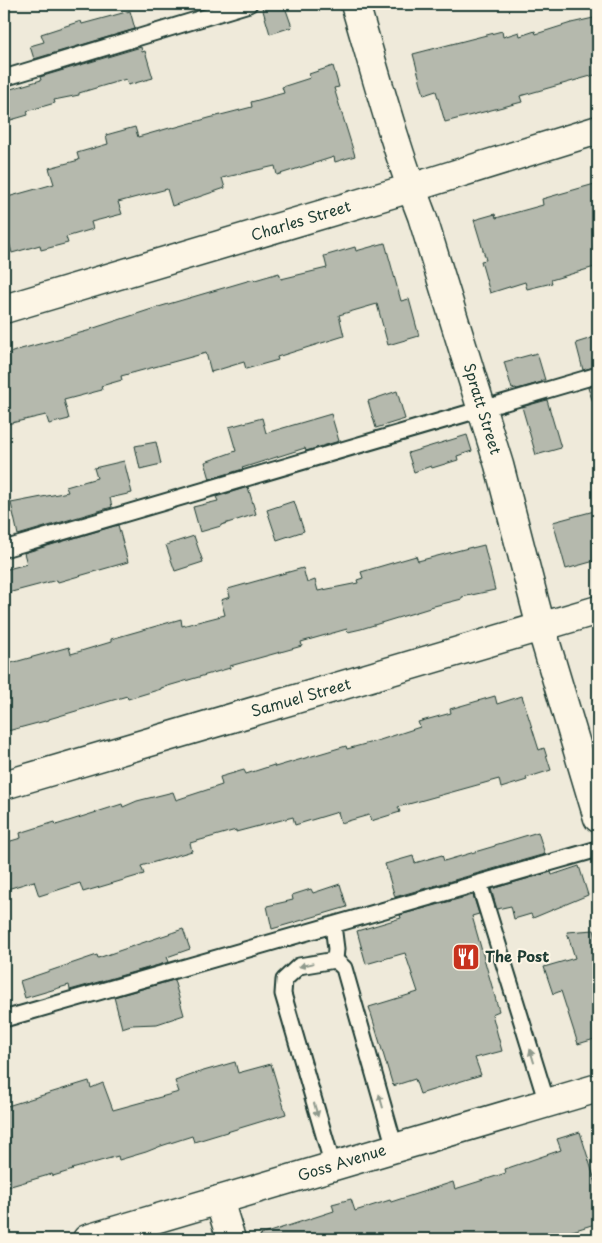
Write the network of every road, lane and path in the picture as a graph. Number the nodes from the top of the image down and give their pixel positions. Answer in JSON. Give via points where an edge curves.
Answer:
{"nodes":[{"id":1,"x":249,"y":4,"type":"edge"},
{"id":2,"x":355,"y":4,"type":"edge"},
{"id":3,"x":4,"y":78,"type":"edge"},
{"id":4,"x":598,"y":130,"type":"edge"},
{"id":5,"x":411,"y":188,"type":"junction"},
{"id":6,"x":4,"y":309,"type":"edge"},
{"id":7,"x":598,"y":375,"type":"edge"},
{"id":8,"x":482,"y":410,"type":"junction"},
{"id":9,"x":4,"y":549,"type":"edge"},
{"id":10,"x":598,"y":610,"type":"edge"},
{"id":11,"x":542,"y":627,"type":"junction"},
{"id":12,"x":4,"y":785,"type":"edge"},
{"id":13,"x":598,"y":818,"type":"edge"},
{"id":14,"x":598,"y":849,"type":"edge"},
{"id":15,"x":479,"y":883,"type":"junction"},
{"id":16,"x":333,"y":925,"type":"junction"},
{"id":17,"x":335,"y":960,"type":"junction"},
{"id":18,"x":4,"y":1019,"type":"edge"},
{"id":19,"x":598,"y":1088,"type":"edge"},
{"id":20,"x":547,"y":1103,"type":"junction"},
{"id":21,"x":395,"y":1148,"type":"junction"},
{"id":22,"x":333,"y":1166,"type":"junction"},
{"id":23,"x":218,"y":1200,"type":"junction"},
{"id":24,"x":87,"y":1239,"type":"edge"},
{"id":25,"x":230,"y":1239,"type":"edge"}],
"edges":[{"from":1,"to":3,"type":"lane"},
{"from":2,"to":5,"type":"street","name":"Spratt Street"},
{"from":4,"to":5,"type":"street","name":"Charles Street"},
{"from":5,"to":6,"type":"street","name":"Charles Street"},
{"from":5,"to":8,"type":"street","name":"Spratt Street"},
{"from":7,"to":8,"type":"lane"},
{"from":8,"to":9,"type":"lane"},
{"from":8,"to":11,"type":"street","name":"Spratt Street"},
{"from":10,"to":11,"type":"street","name":"Samuel Street"},
{"from":11,"to":12,"type":"street","name":"Samuel Street"},
{"from":11,"to":13,"type":"street","name":"Spratt Street"},
{"from":14,"to":15,"type":"lane"},
{"from":15,"to":16,"type":"lane"},
{"from":20,"to":15,"type":"lane","one_way":true},
{"from":16,"to":17,"type":"lane"},
{"from":16,"to":18,"type":"lane"},
{"from":21,"to":17,"type":"lane","one_way":true,"via":[[344,968]]},
{"from":17,"to":22,"type":"lane","one_way":true,"via":[[299,966],[284,980],[283,994]]},
{"from":19,"to":20,"type":"street","name":"Goss Avenue"},
{"from":20,"to":21,"type":"street","name":"Goss Avenue"},
{"from":21,"to":22,"type":"street","name":"Goss Avenue"},
{"from":22,"to":23,"type":"street","name":"Goss Avenue"},
{"from":23,"to":24,"type":"street","name":"Goss Avenue"},
{"from":23,"to":25,"type":"street"}]}
